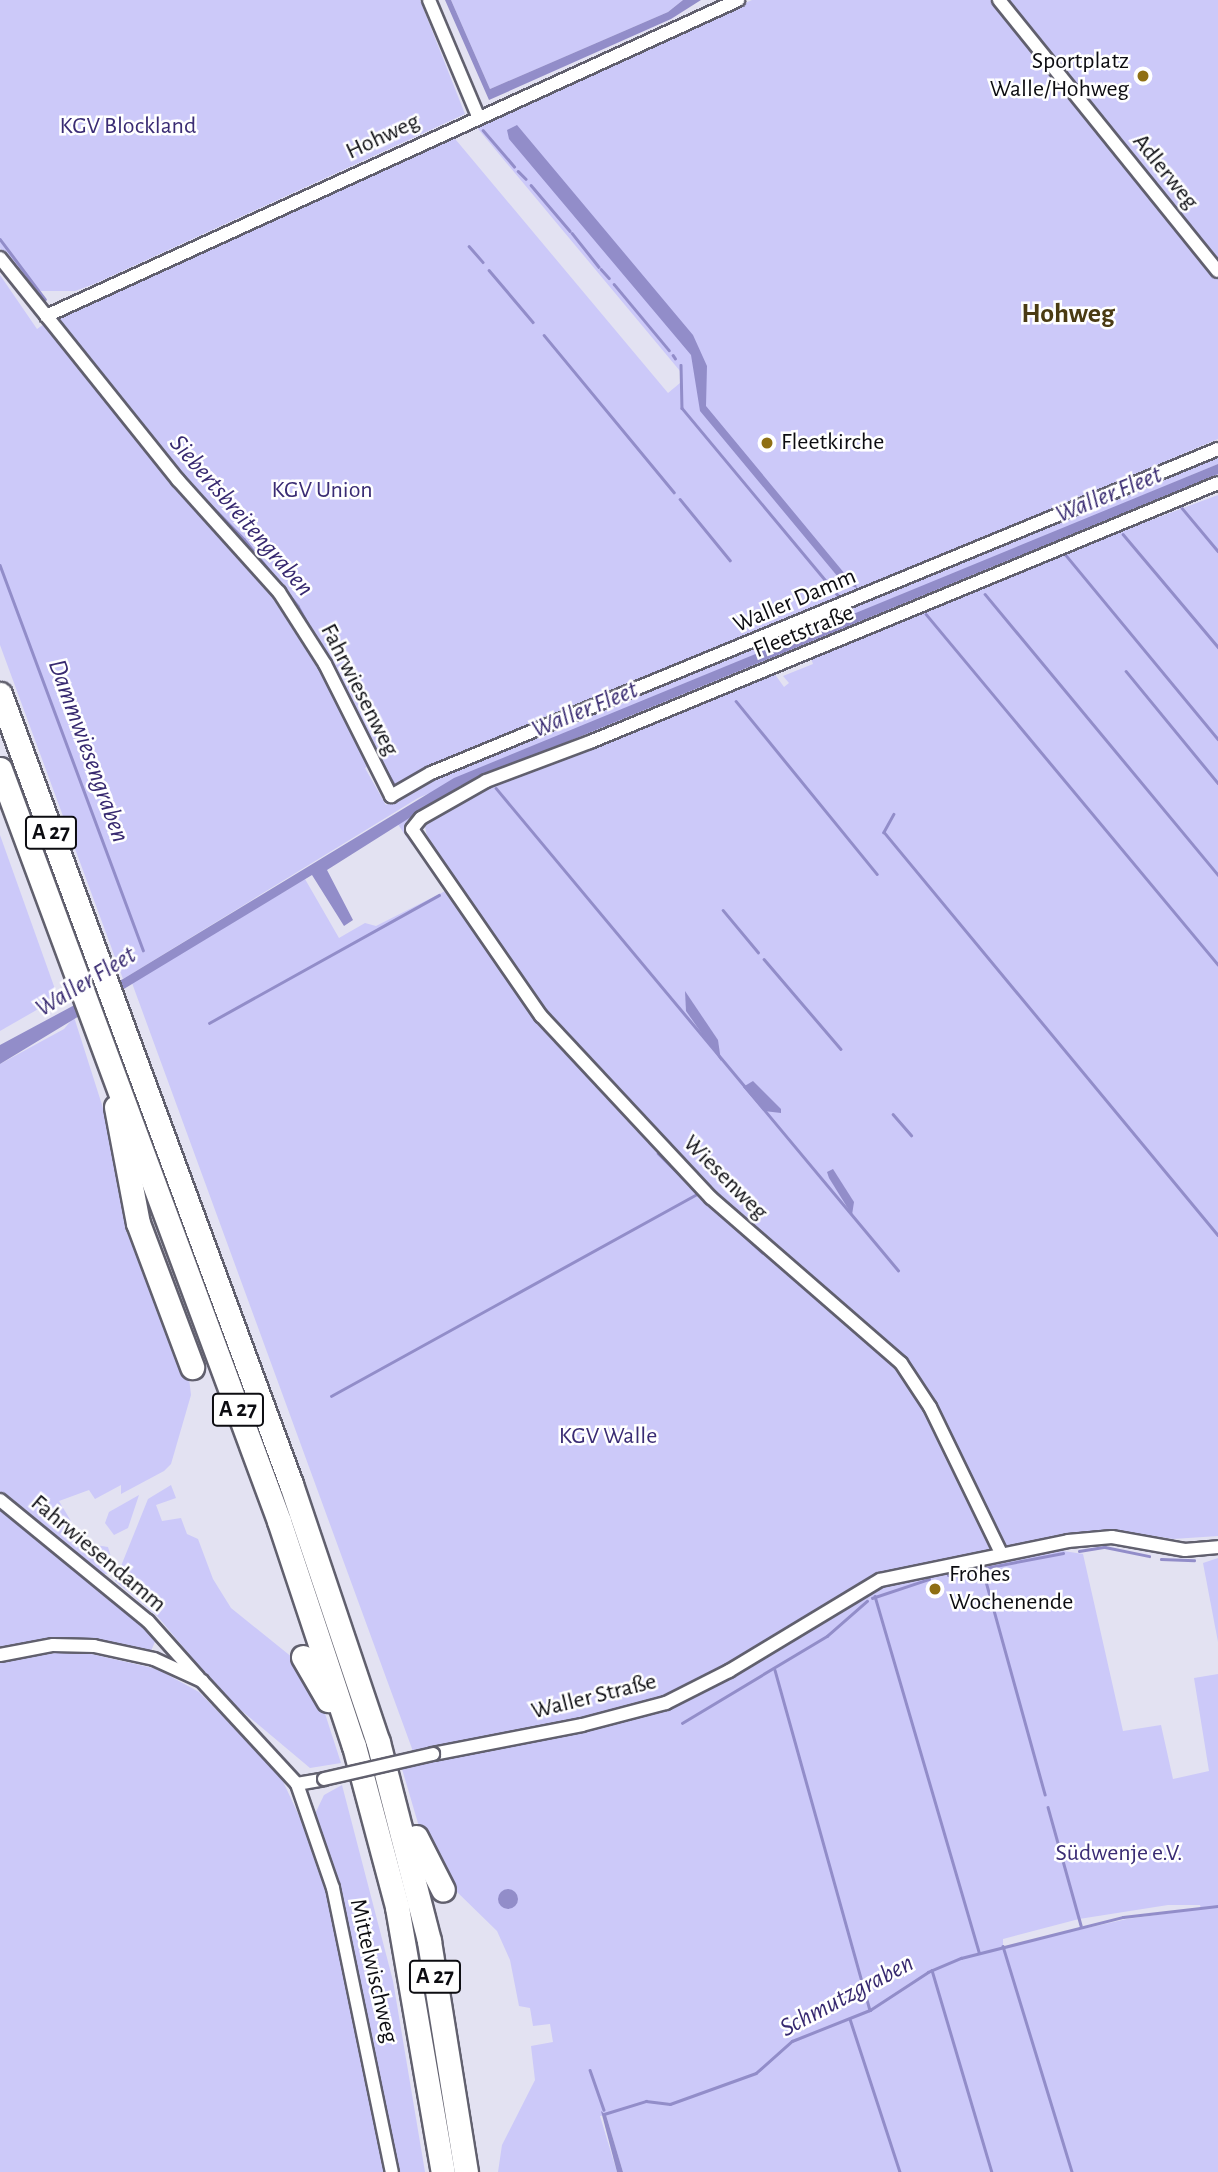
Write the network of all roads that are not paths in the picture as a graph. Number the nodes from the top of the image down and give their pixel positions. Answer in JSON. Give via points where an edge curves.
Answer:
{"nodes":[{"id":1,"x":429,"y":0,"type":"edge"},
{"id":2,"x":738,"y":0,"type":"edge"},
{"id":3,"x":999,"y":0,"type":"edge"},
{"id":4,"x":478,"y":116,"type":"junction"},
{"id":5,"x":0,"y":258,"type":"edge"},
{"id":6,"x":1218,"y":271,"type":"edge"},
{"id":7,"x":46,"y":316,"type":"junction"},
{"id":8,"x":1218,"y":449,"type":"edge"},
{"id":9,"x":1218,"y":484,"type":"edge"},
{"id":10,"x":0,"y":694,"type":"edge"},
{"id":11,"x":0,"y":769,"type":"edge"},
{"id":12,"x":391,"y":796,"type":"joint"},
{"id":13,"x":412,"y":830,"type":"joint"},
{"id":14,"x":115,"y":1076,"type":"junction"},
{"id":15,"x":192,"y":1367,"type":"dead end"},
{"id":16,"x":0,"y":1500,"type":"edge"},
{"id":17,"x":1218,"y":1547,"type":"edge"},
{"id":18,"x":1001,"y":1553,"type":"junction"},
{"id":19,"x":168,"y":1641,"type":"junction"},
{"id":20,"x":0,"y":1655,"type":"edge"},
{"id":21,"x":303,"y":1657,"type":"dead end"},
{"id":22,"x":154,"y":1659,"type":"junction"},
{"id":23,"x":202,"y":1681,"type":"junction"},
{"id":24,"x":354,"y":1745,"type":"junction"},
{"id":25,"x":297,"y":1784,"type":"junction"},
{"id":26,"x":390,"y":1784,"type":"junction"},
{"id":27,"x":443,"y":1890,"type":"dead end"},
{"id":28,"x":392,"y":2172,"type":"edge"},
{"id":29,"x":443,"y":2172,"type":"edge"},
{"id":30,"x":467,"y":2172,"type":"edge"}],
"edges":[{"from":1,"to":4,"type":"street"},
{"from":2,"to":4,"type":"street","name":"Hohweg"},
{"from":3,"to":6,"type":"street","name":"Adlerweg"},
{"from":4,"to":7,"type":"street","name":"Hohweg"},
{"from":5,"to":7,"type":"street","name":"Fahrwiesenweg"},
{"from":7,"to":12,"type":"street","name":"Fahrwiesenweg","via":[[178,480],[279,592],[325,664]]},
{"from":8,"to":12,"type":"street","name":"Waller Damm","via":[[431,773]]},
{"from":9,"to":13,"type":"street","name":"Fleetstraße","via":[[486,781],[421,818]]},
{"from":10,"to":26,"type":"highway","number":"A 27","via":[[291,1484]]},
{"from":11,"to":14,"type":"highway","number":"A 27"},
{"from":13,"to":18,"type":"street","name":"Wiesenweg","via":[[541,1016],[711,1198],[901,1363],[930,1407]]},
{"from":14,"to":15,"type":"highway","via":[[117,1122],[138,1223]]},
{"from":14,"to":24,"type":"highway","number":"A 27","via":[[279,1521]]},
{"from":16,"to":19,"type":"street","name":"Fahrwiesendamm","via":[[108,1585]]},
{"from":17,"to":18,"type":"street","name":"Waller Straße","via":[[1185,1550],[1112,1537]]},
{"from":18,"to":25,"type":"street","name":"Waller Straße","bridge":true,"via":[[880,1580],[729,1671],[666,1703]]},
{"from":19,"to":22,"type":"street","name":"Fahrwiesendamm"},
{"from":19,"to":23,"type":"street","name":"Fahrwiesendamm"},
{"from":20,"to":22,"type":"street","via":[[67,1645]]},
{"from":21,"to":24,"type":"highway"},
{"from":22,"to":23,"type":"street"},
{"from":23,"to":25,"type":"street"},
{"from":24,"to":29,"type":"highway","number":"A 27","via":[[397,1907]]},
{"from":25,"to":28,"type":"street","name":"Mittelwischweg","via":[[333,1888]]},
{"from":26,"to":27,"type":"highway"},
{"from":26,"to":30,"type":"highway","number":"A 27","via":[[429,1941]]}]}
